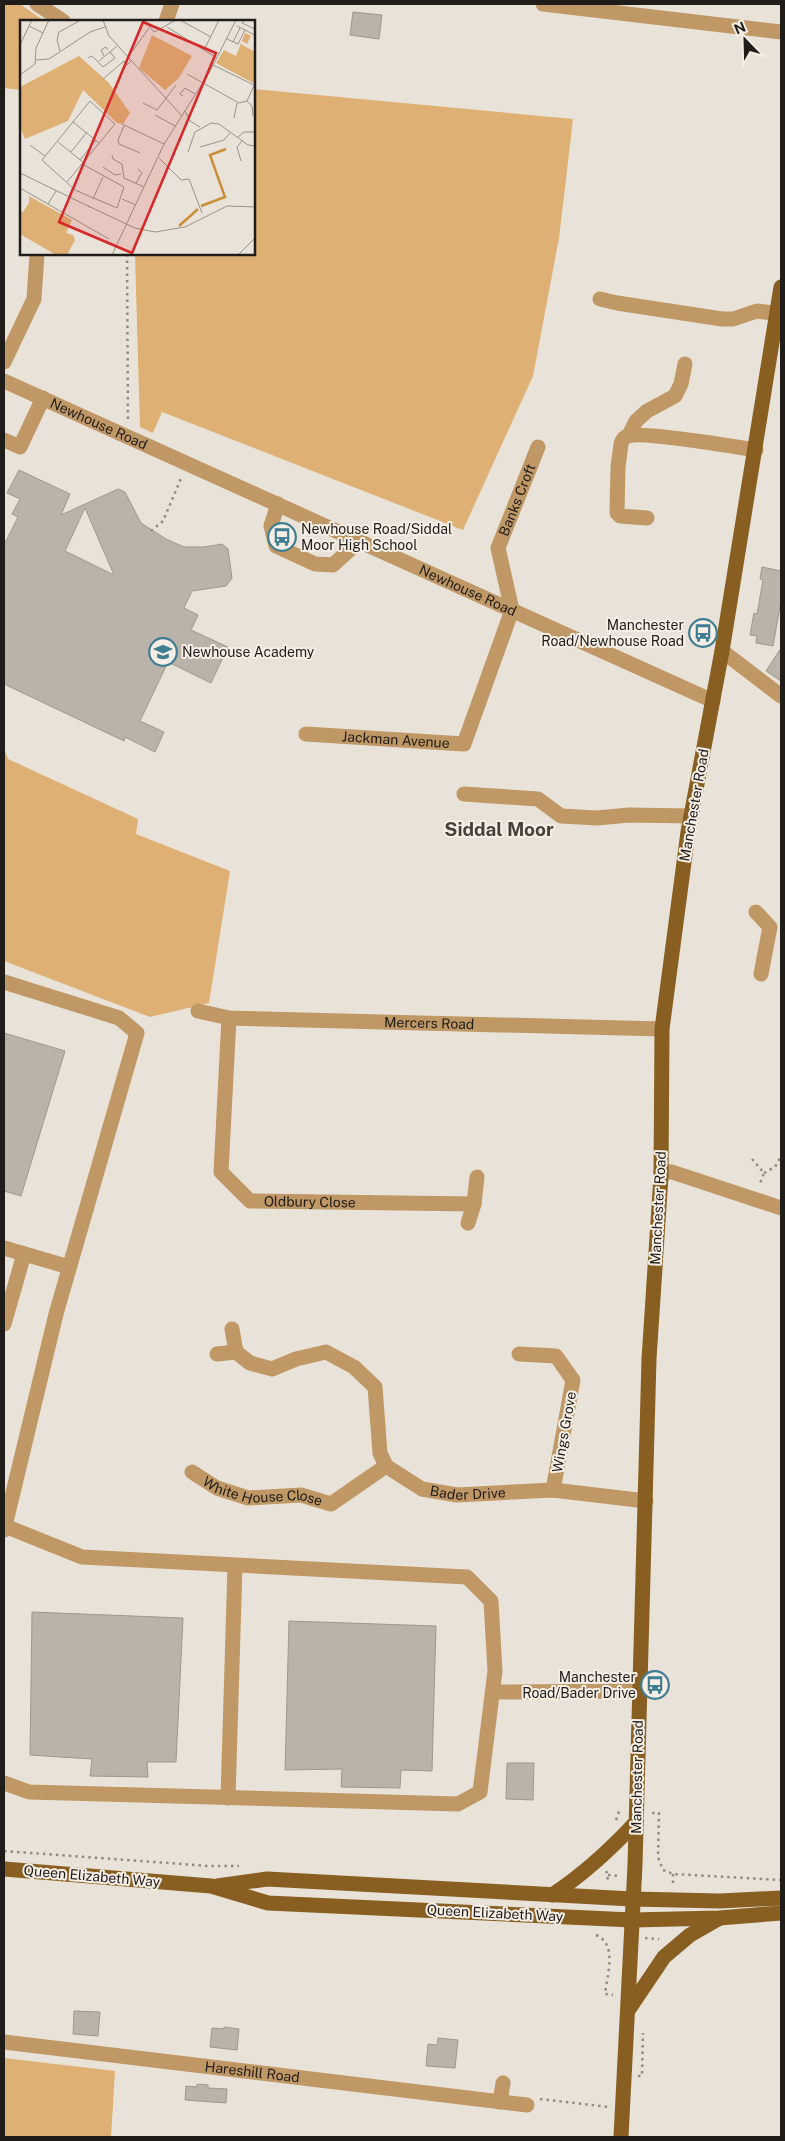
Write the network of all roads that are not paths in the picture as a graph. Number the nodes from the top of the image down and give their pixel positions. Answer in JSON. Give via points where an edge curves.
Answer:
{"nodes":[{"id":1,"x":37,"y":4,"type":"edge"},
{"id":2,"x":172,"y":4,"type":"edge"},
{"id":3,"x":543,"y":4,"type":"edge"},
{"id":4,"x":656,"y":10,"type":"edge"},
{"id":5,"x":61,"y":20,"type":"edge"},
{"id":6,"x":166,"y":20,"type":"edge"},
{"id":7,"x":781,"y":32,"type":"edge"},
{"id":8,"x":37,"y":255,"type":"edge"},
{"id":9,"x":781,"y":287,"type":"edge"},
{"id":10,"x":600,"y":299,"type":"dead end"},
{"id":11,"x":780,"y":314,"type":"edge"},
{"id":12,"x":4,"y":362,"type":"edge"},
{"id":13,"x":685,"y":364,"type":"dead end"},
{"id":14,"x":4,"y":381,"type":"edge"},
{"id":15,"x":43,"y":398,"type":"junction"},
{"id":16,"x":629,"y":435,"type":"junction"},
{"id":17,"x":4,"y":440,"type":"edge"},
{"id":18,"x":538,"y":447,"type":"dead end"},
{"id":19,"x":756,"y":450,"type":"junction"},
{"id":20,"x":278,"y":504,"type":"junction"},
{"id":21,"x":647,"y":518,"type":"dead end"},
{"id":22,"x":359,"y":541,"type":"junction"},
{"id":23,"x":512,"y":610,"type":"junction"},
{"id":24,"x":722,"y":651,"type":"junction"},
{"id":25,"x":781,"y":696,"type":"edge"},
{"id":26,"x":713,"y":701,"type":"junction"},
{"id":27,"x":306,"y":734,"type":"dead end"},
{"id":28,"x":464,"y":794,"type":"dead end"},
{"id":29,"x":691,"y":816,"type":"junction"},
{"id":30,"x":756,"y":912,"type":"dead end"},
{"id":31,"x":776,"y":927,"type":"edge"},
{"id":32,"x":761,"y":974,"type":"dead end"},
{"id":33,"x":4,"y":982,"type":"edge"},
{"id":34,"x":198,"y":1011,"type":"dead end"},
{"id":35,"x":230,"y":1018,"type":"junction"},
{"id":36,"x":662,"y":1029,"type":"junction"},
{"id":37,"x":662,"y":1172,"type":"junction"},
{"id":38,"x":477,"y":1177,"type":"dead end"},
{"id":39,"x":474,"y":1204,"type":"junction"},
{"id":40,"x":781,"y":1208,"type":"edge"},
{"id":41,"x":468,"y":1223,"type":"dead end"},
{"id":42,"x":4,"y":1248,"type":"edge"},
{"id":43,"x":24,"y":1254,"type":"junction"},
{"id":44,"x":69,"y":1267,"type":"junction"},
{"id":45,"x":4,"y":1324,"type":"edge"},
{"id":46,"x":232,"y":1330,"type":"dead end"},
{"id":47,"x":236,"y":1352,"type":"junction"},
{"id":48,"x":217,"y":1354,"type":"dead end"},
{"id":49,"x":519,"y":1354,"type":"dead end"},
{"id":50,"x":386,"y":1466,"type":"junction"},
{"id":51,"x":192,"y":1472,"type":"dead end"},
{"id":52,"x":553,"y":1490,"type":"junction"},
{"id":53,"x":646,"y":1501,"type":"junction"},
{"id":54,"x":5,"y":1520,"type":"edge"},
{"id":55,"x":235,"y":1566,"type":"junction"},
{"id":56,"x":492,"y":1692,"type":"junction"},
{"id":57,"x":639,"y":1692,"type":"junction"},
{"id":58,"x":4,"y":1783,"type":"edge"},
{"id":59,"x":228,"y":1798,"type":"junction"},
{"id":60,"x":636,"y":1817,"type":"junction"},
{"id":61,"x":4,"y":1869,"type":"edge"},
{"id":62,"x":211,"y":1886,"type":"junction"},
{"id":63,"x":552,"y":1895,"type":"junction"},
{"id":64,"x":632,"y":1898,"type":"junction"},
{"id":65,"x":781,"y":1898,"type":"edge"},
{"id":66,"x":781,"y":1914,"type":"edge"},
{"id":67,"x":719,"y":1918,"type":"junction"},
{"id":68,"x":632,"y":1920,"type":"junction"},
{"id":69,"x":628,"y":2004,"type":"junction"},
{"id":70,"x":4,"y":2042,"type":"edge"},
{"id":71,"x":503,"y":2083,"type":"dead end"},
{"id":72,"x":500,"y":2102,"type":"junction"},
{"id":73,"x":532,"y":2102,"type":"road end"},
{"id":74,"x":621,"y":2137,"type":"edge"}],
"edges":[{"from":1,"to":5,"type":"street"},
{"from":2,"to":6,"type":"street"},
{"from":3,"to":4,"type":"street"},
{"from":4,"to":7,"type":"street"},
{"from":8,"to":12,"type":"street","via":[[34,300]]},
{"from":9,"to":11,"type":"main road","name":"Manchester Road"},
{"from":10,"to":11,"type":"street","via":[[722,319],[757,312]]},
{"from":11,"to":19,"type":"main road","name":"Manchester Road"},
{"from":13,"to":16,"type":"street","via":[[675,396],[647,411],[636,421]]},
{"from":14,"to":15,"type":"street","name":"Newhouse Road"},
{"from":15,"to":17,"type":"street","via":[[20,447]]},
{"from":15,"to":20,"type":"street","name":"Newhouse Road"},
{"from":16,"to":19,"type":"street"},
{"from":16,"to":21,"type":"street","via":[[620,444],[616,513]]},
{"from":18,"to":23,"type":"street","name":"Banks Croft","via":[[498,548]]},
{"from":19,"to":24,"type":"main road","name":"Manchester Road"},
{"from":20,"to":22,"type":"street","name":"Newhouse Road"},
{"from":20,"to":22,"type":"street","via":[[271,526],[276,546],[315,564],[333,565]]},
{"from":22,"to":23,"type":"street","name":"Newhouse Road"},
{"from":23,"to":26,"type":"street","name":"Newhouse Road"},
{"from":23,"to":27,"type":"street","name":"Jackman Avenue","via":[[464,744]]},
{"from":24,"to":25,"type":"street"},
{"from":24,"to":26,"type":"main road","name":"Manchester Road"},
{"from":26,"to":29,"type":"main road","name":"Manchester Road"},
{"from":28,"to":29,"type":"street","via":[[538,799],[561,816]]},
{"from":29,"to":36,"type":"main road","name":"Manchester Road"},
{"from":30,"to":31,"type":"street"},
{"from":31,"to":32,"type":"street"},
{"from":33,"to":44,"type":"street","via":[[119,1018],[137,1033]]},
{"from":34,"to":35,"type":"street","name":"Mercers Road"},
{"from":35,"to":36,"type":"street","name":"Mercers Road"},
{"from":35,"to":39,"type":"street","name":"Oldbury Close","via":[[221,1172],[250,1201]]},
{"from":36,"to":37,"type":"main road","name":"Manchester Road"},
{"from":37,"to":40,"type":"street","via":[[672,1172]]},
{"from":37,"to":53,"type":"main road","name":"Manchester Road","via":[[649,1359]]},
{"from":38,"to":39,"type":"street"},
{"from":39,"to":41,"type":"street"},
{"from":42,"to":43,"type":"street"},
{"from":43,"to":44,"type":"street"},
{"from":43,"to":45,"type":"street"},
{"from":44,"to":54,"type":"street"},
{"from":46,"to":47,"type":"street"},
{"from":47,"to":48,"type":"street"},
{"from":47,"to":50,"type":"street","via":[[250,1363],[272,1369],[326,1352],[354,1367],[375,1387],[380,1453]]},
{"from":49,"to":52,"type":"street","name":"Wings Grove","via":[[556,1356],[573,1380]]},
{"from":50,"to":51,"type":"street","name":"White House Close","via":[[331,1504],[301,1495],[248,1498],[217,1488]]},
{"from":50,"to":52,"type":"street","name":"Bader Drive","via":[[422,1489],[457,1495]]},
{"from":52,"to":53,"type":"street","name":"Bader Drive"},
{"from":53,"to":57,"type":"main road","name":"Manchester Road"},
{"from":54,"to":55,"type":"street","via":[[82,1557]]},
{"from":55,"to":56,"type":"street","via":[[467,1577],[491,1601],[495,1671]]},
{"from":55,"to":59,"type":"street"},
{"from":56,"to":57,"type":"street"},
{"from":56,"to":59,"type":"street","via":[[480,1792],[458,1804]]},
{"from":57,"to":60,"type":"main road","name":"Manchester Road"},
{"from":58,"to":59,"type":"street","via":[[29,1792]]},
{"from":60,"to":63,"type":"main road","via":[[613,1847],[578,1878]]},
{"from":60,"to":64,"type":"main road","name":"Manchester Road"},
{"from":61,"to":62,"type":"main road","name":"Queen Elizabeth Way"},
{"from":62,"to":63,"type":"main road","name":"Queen Elizabeth Way","via":[[267,1879]]},
{"from":62,"to":68,"type":"main road","name":"Queen Elizabeth Way","via":[[268,1903]]},
{"from":63,"to":64,"type":"main road","name":"Queen Elizabeth Way"},
{"from":64,"to":65,"type":"main road","name":"Queen Elizabeth Way"},
{"from":64,"to":68,"type":"main road","name":"Manchester Road"},
{"from":66,"to":67,"type":"main road","name":"Queen Elizabeth Way"},
{"from":67,"to":68,"type":"main road","name":"Queen Elizabeth Way"},
{"from":67,"to":69,"type":"main road","via":[[690,1935],[664,1957]]},
{"from":68,"to":69,"type":"main road","name":"Manchester Road"},
{"from":69,"to":74,"type":"main road","name":"Manchester Road"},
{"from":70,"to":72,"type":"street","name":"Hareshill Road"},
{"from":71,"to":72,"type":"street"},
{"from":72,"to":73,"type":"street","name":"Hareshill Road"}]}
